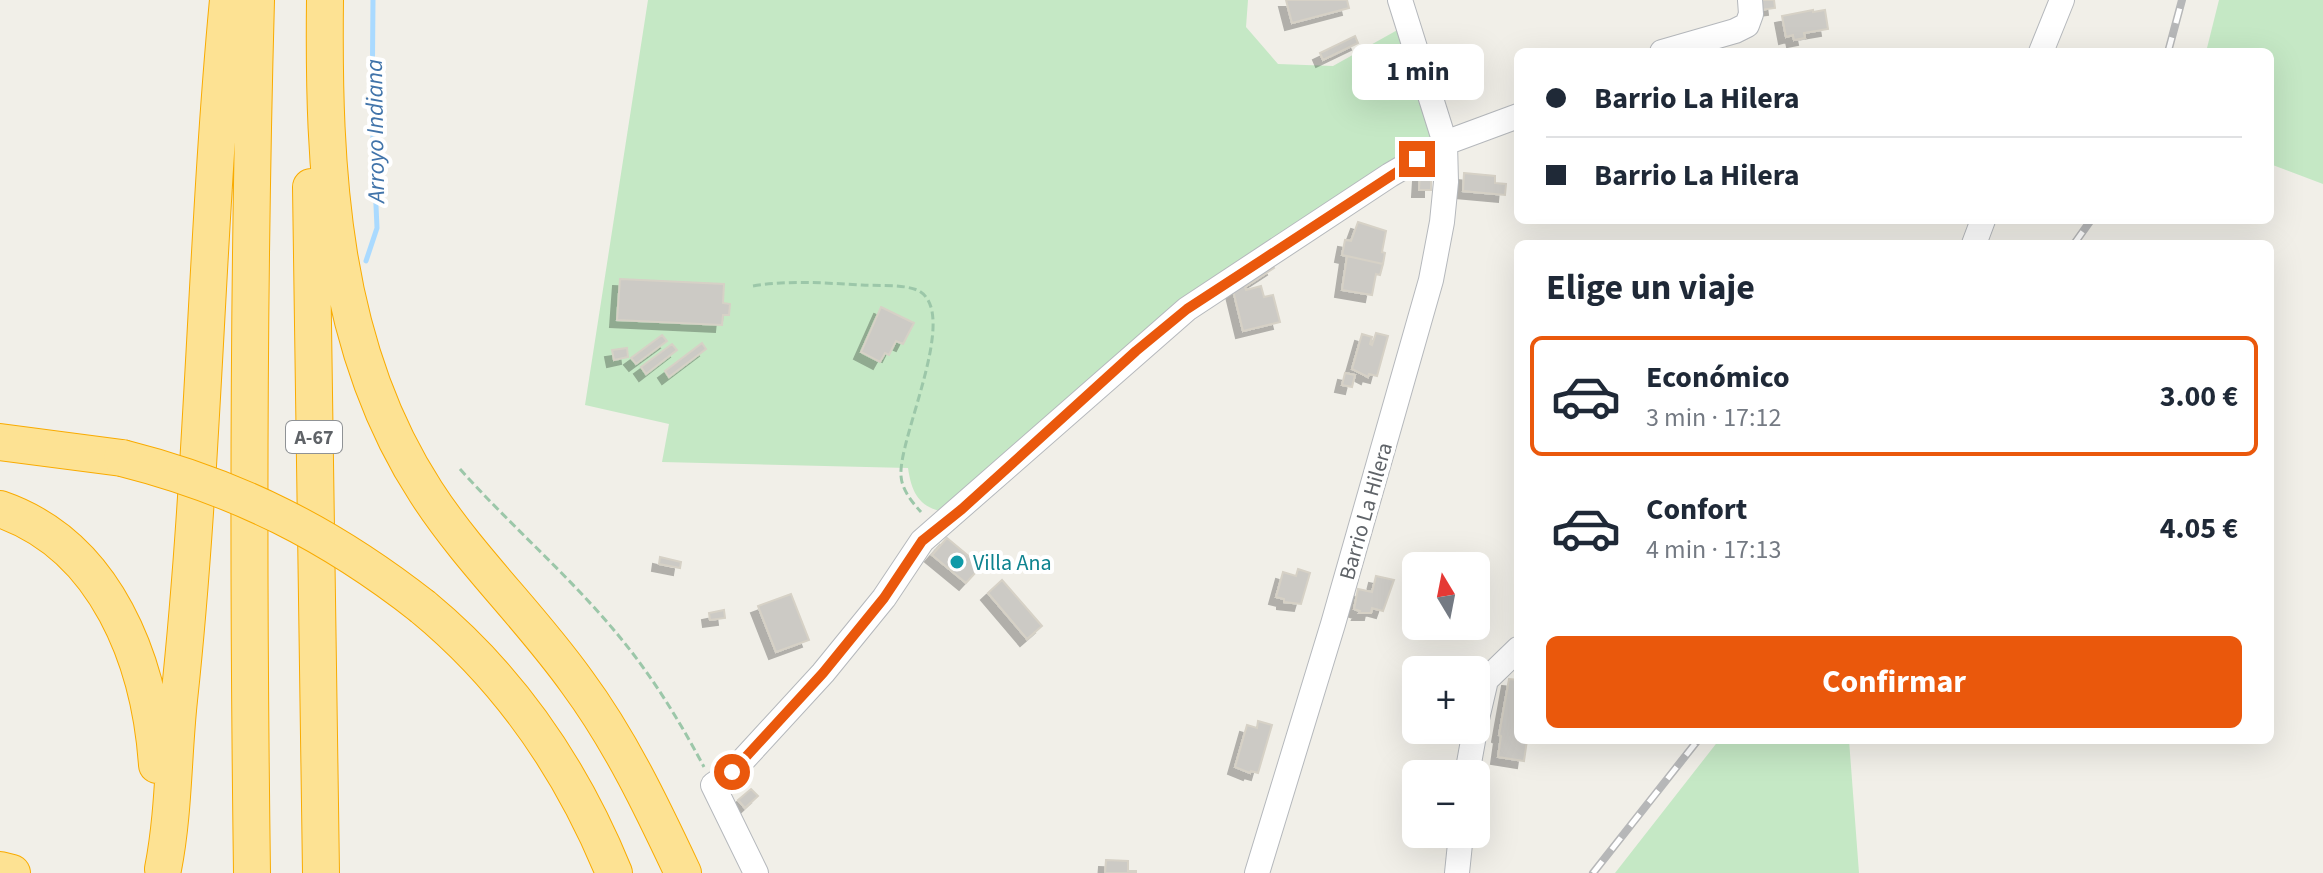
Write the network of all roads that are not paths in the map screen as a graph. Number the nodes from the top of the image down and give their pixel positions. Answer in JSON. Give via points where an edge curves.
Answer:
{"nodes":[{"id":1,"x":228,"y":0,"type":"edge"},
{"id":2,"x":256,"y":0,"type":"edge"},
{"id":3,"x":314,"y":0,"type":"edge"},
{"id":4,"x":325,"y":0,"type":"edge"},
{"id":5,"x":1400,"y":0,"type":"edge"},
{"id":6,"x":1750,"y":0,"type":"edge"},
{"id":7,"x":2062,"y":0,"type":"edge"},
{"id":8,"x":1676,"y":48,"type":"edge"},
{"id":9,"x":2043,"y":48,"type":"edge"},
{"id":10,"x":1514,"y":117,"type":"edge"},
{"id":11,"x":1445,"y":143,"type":"junction"},
{"id":12,"x":0,"y":442,"type":"edge"},
{"id":13,"x":0,"y":509,"type":"edge"},
{"id":14,"x":1514,"y":653,"type":"edge"},
{"id":15,"x":1490,"y":676,"type":"edge"},
{"id":16,"x":1460,"y":848,"type":"edge"},
{"id":17,"x":0,"y":870,"type":"edge"},
{"id":18,"x":163,"y":871,"type":"edge"},
{"id":19,"x":12,"y":873,"type":"edge"},
{"id":20,"x":252,"y":873,"type":"edge"},
{"id":21,"x":321,"y":873,"type":"edge"},
{"id":22,"x":614,"y":873,"type":"edge"},
{"id":23,"x":683,"y":873,"type":"edge"},
{"id":24,"x":756,"y":873,"type":"edge"},
{"id":25,"x":1257,"y":873,"type":"edge"},
{"id":26,"x":1457,"y":873,"type":"edge"}],
"edges":[{"from":1,"to":18,"type":"highway","via":[[191,589]]},
{"from":2,"to":20,"type":"highway","via":[[248,503]]},
{"from":3,"to":21,"type":"highway","number":"A-67","via":[[310,213]]},
{"from":4,"to":23,"type":"highway","via":[[324,90],[337,248],[377,400],[426,493],[606,724]]},
{"from":5,"to":11,"type":"street","name":"Barrio La Hilera"},
{"from":6,"to":8,"type":"street","via":[[1747,25]]},
{"from":7,"to":9,"type":"street"},
{"from":10,"to":11,"type":"street"},
{"from":11,"to":24,"type":"street","via":[[1187,309],[922,541],[823,673],[732,772],[713,785]]},
{"from":11,"to":25,"type":"street","name":"Barrio La Hilera","via":[[1442,222],[1431,280]]},
{"from":12,"to":22,"type":"highway","bridge":true,"via":[[122,458],[207,483],[292,519],[358,558],[423,607],[479,660],[531,722],[578,797]]},
{"from":13,"to":18,"type":"highway","via":[[65,548],[100,586],[124,623],[151,714]]},
{"from":14,"to":15,"type":"street"},
{"from":16,"to":26,"type":"street"},
{"from":17,"to":19,"type":"highway"}]}
